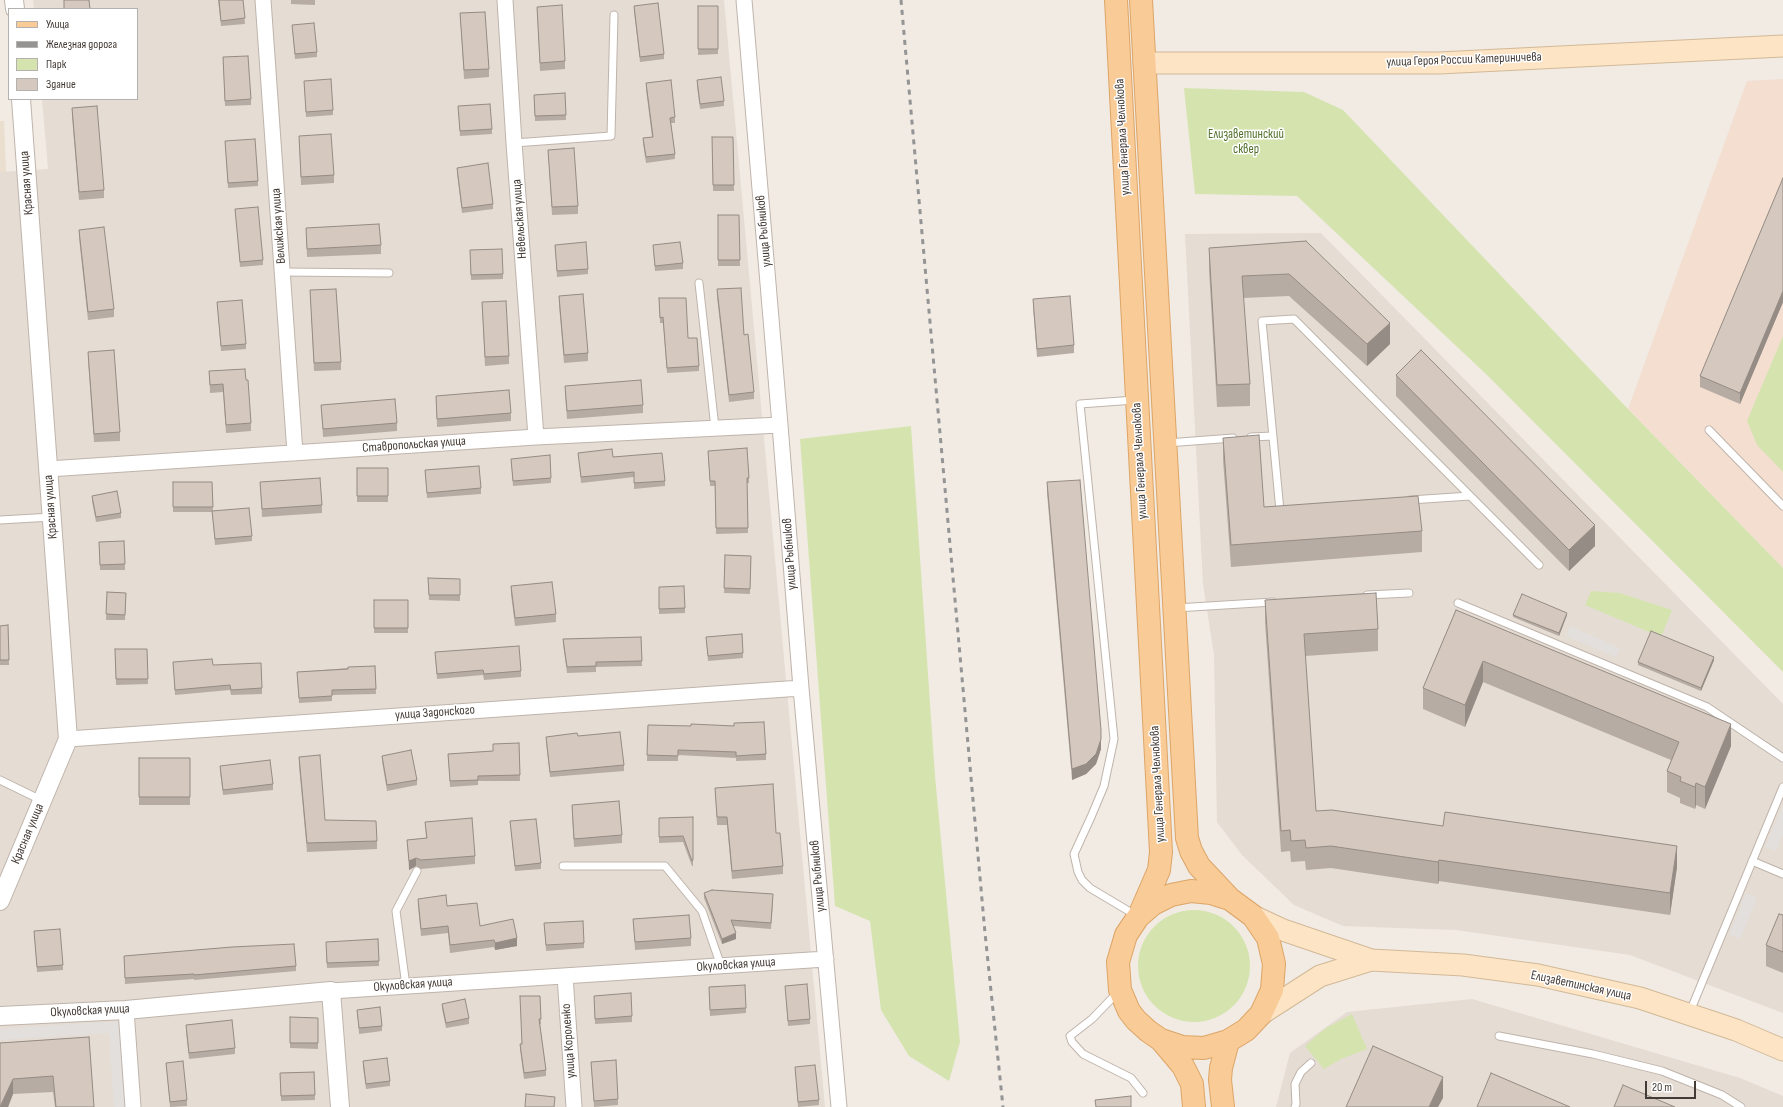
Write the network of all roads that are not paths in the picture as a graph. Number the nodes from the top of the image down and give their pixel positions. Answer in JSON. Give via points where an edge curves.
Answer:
{"nodes":[{"id":1,"x":263,"y":0,"type":"edge"},
{"id":2,"x":505,"y":0,"type":"edge"},
{"id":3,"x":744,"y":0,"type":"edge"},
{"id":4,"x":1116,"y":0,"type":"edge"},
{"id":5,"x":1141,"y":0,"type":"edge"},
{"id":6,"x":614,"y":15,"type":"dead end"},
{"id":7,"x":1783,"y":46,"type":"edge"},
{"id":8,"x":1144,"y":63,"type":"junction"},
{"id":9,"x":21,"y":100,"type":"edge"},
{"id":10,"x":514,"y":143,"type":"junction"},
{"id":11,"x":282,"y":272,"type":"junction"},
{"id":12,"x":389,"y":273,"type":"dead end"},
{"id":13,"x":700,"y":282,"type":"dead end"},
{"id":14,"x":1137,"y":400,"type":"junction"},
{"id":15,"x":780,"y":424,"type":"junction"},
{"id":16,"x":715,"y":428,"type":"junction"},
{"id":17,"x":1708,"y":430,"type":"dead end"},
{"id":18,"x":1273,"y":436,"type":"junction"},
{"id":19,"x":536,"y":437,"type":"junction"},
{"id":20,"x":1165,"y":443,"type":"junction"},
{"id":21,"x":295,"y":453,"type":"junction"},
{"id":22,"x":48,"y":469,"type":"junction"},
{"id":23,"x":1470,"y":496,"type":"junction"},
{"id":24,"x":1399,"y":501,"type":"edge"},
{"id":25,"x":1783,"y":506,"type":"edge"},
{"id":26,"x":1288,"y":510,"type":"edge"},
{"id":27,"x":52,"y":517,"type":"junction"},
{"id":28,"x":0,"y":520,"type":"edge"},
{"id":29,"x":1539,"y":565,"type":"dead end"},
{"id":30,"x":1409,"y":593,"type":"dead end"},
{"id":31,"x":1362,"y":596,"type":"edge"},
{"id":32,"x":1283,"y":601,"type":"edge"},
{"id":33,"x":1458,"y":604,"type":"dead end"},
{"id":34,"x":1174,"y":608,"type":"junction"},
{"id":35,"x":801,"y":688,"type":"junction"},
{"id":36,"x":68,"y":739,"type":"junction"},
{"id":37,"x":1783,"y":758,"type":"edge"},
{"id":38,"x":0,"y":780,"type":"edge"},
{"id":39,"x":1783,"y":786,"type":"edge"},
{"id":40,"x":42,"y":800,"type":"junction"},
{"id":41,"x":1752,"y":861,"type":"junction"},
{"id":42,"x":563,"y":866,"type":"dead end"},
{"id":43,"x":417,"y":871,"type":"edge"},
{"id":44,"x":1783,"y":874,"type":"edge"},
{"id":45,"x":1230,"y":899,"type":"junction"},
{"id":46,"x":0,"y":901,"type":"edge"},
{"id":47,"x":1253,"y":916,"type":"junction"},
{"id":48,"x":1138,"y":917,"type":"junction"},
{"id":49,"x":826,"y":959,"type":"junction"},
{"id":50,"x":1371,"y":960,"type":"junction"},
{"id":51,"x":721,"y":966,"type":"junction"},
{"id":52,"x":565,"y":976,"type":"junction"},
{"id":53,"x":406,"y":986,"type":"junction"},
{"id":54,"x":1120,"y":990,"type":"junction"},
{"id":55,"x":331,"y":991,"type":"junction"},
{"id":56,"x":126,"y":1010,"type":"junction"},
{"id":57,"x":1261,"y":1014,"type":"junction"},
{"id":58,"x":1689,"y":1014,"type":"junction"},
{"id":59,"x":0,"y":1016,"type":"edge"},
{"id":60,"x":1499,"y":1036,"type":"dead end"},
{"id":61,"x":1161,"y":1040,"type":"junction"},
{"id":62,"x":1228,"y":1041,"type":"junction"},
{"id":63,"x":1783,"y":1050,"type":"edge"},
{"id":64,"x":1311,"y":1062,"type":"dead end"},
{"id":65,"x":1143,"y":1092,"type":"dead end"},
{"id":66,"x":133,"y":1107,"type":"edge"},
{"id":67,"x":340,"y":1107,"type":"edge"},
{"id":68,"x":574,"y":1107,"type":"edge"},
{"id":69,"x":839,"y":1107,"type":"edge"},
{"id":70,"x":1194,"y":1107,"type":"edge"},
{"id":71,"x":1223,"y":1107,"type":"edge"},
{"id":72,"x":1295,"y":1107,"type":"edge"},
{"id":73,"x":1741,"y":1107,"type":"edge"}],
"edges":[{"from":1,"to":11,"type":"street","name":"Велижская улица"},
{"from":2,"to":10,"type":"street","name":"Невельская улица"},
{"from":3,"to":15,"type":"street","name":"улица Рыбников"},
{"from":4,"to":14,"type":"main road","name":"улица Генерала Челнокова"},
{"from":5,"to":8,"type":"main road","name":"улица Генерала Челнокова"},
{"from":6,"to":10,"type":"lane","via":[[611,136]]},
{"from":7,"to":8,"type":"main road","name":"улица Героя России Катериничева","via":[[1439,62]]},
{"from":8,"to":20,"type":"main road","name":"улица Генерала Челнокова"},
{"from":9,"to":22,"type":"street","name":"Красная улица"},
{"from":10,"to":19,"type":"street","name":"Невельская улица"},
{"from":11,"to":12,"type":"lane"},
{"from":11,"to":21,"type":"street","name":"Велижская улица"},
{"from":13,"to":16,"type":"lane"},
{"from":14,"to":48,"type":"main road","name":"улица Генерала Челнокова","via":[[1161,852],[1159,870]]},
{"from":14,"to":48,"type":"lane","via":[[1080,404],[1114,739],[1104,786],[1074,854],[1082,880],[1090,888]]},
{"from":15,"to":16,"type":"street","name":"Ставропольская улица"},
{"from":15,"to":35,"type":"street","name":"улица Рыбников"},
{"from":16,"to":19,"type":"street","name":"Ставропольская улица"},
{"from":17,"to":25,"type":"lane"},
{"from":18,"to":20,"type":"lane"},
{"from":18,"to":23,"type":"lane","via":[[1262,321],[1294,319]]},
{"from":18,"to":26,"type":"lane","via":[[1280,511]]},
{"from":19,"to":21,"type":"street","name":"Ставропольская улица"},
{"from":20,"to":34,"type":"main road","name":"улица Генерала Челнокова"},
{"from":21,"to":22,"type":"street","name":"Ставропольская улица"},
{"from":22,"to":27,"type":"street","name":"Красная улица"},
{"from":23,"to":24,"type":"lane"},
{"from":23,"to":29,"type":"lane"},
{"from":27,"to":28,"type":"lane"},
{"from":27,"to":36,"type":"street","name":"Красная улица"},
{"from":30,"to":31,"type":"lane"},
{"from":32,"to":34,"type":"lane"},
{"from":33,"to":37,"type":"lane","via":[[1707,707]]},
{"from":34,"to":45,"type":"main road","name":"улица Генерала Челнокова","via":[[1187,838],[1199,866]]},
{"from":35,"to":36,"type":"street","name":"улица Задонского"},
{"from":35,"to":49,"type":"street","name":"улица Рыбников"},
{"from":36,"to":40,"type":"street","name":"Красная улица"},
{"from":38,"to":40,"type":"lane"},
{"from":39,"to":41,"type":"lane"},
{"from":40,"to":46,"type":"street","name":"Красная улица"},
{"from":41,"to":44,"type":"lane"},
{"from":41,"to":58,"type":"lane"},
{"from":42,"to":51,"type":"lane","via":[[665,866],[702,911]]},
{"from":43,"to":53,"type":"lane","via":[[396,911]]},
{"from":45,"to":47,"type":"main road","name":"улица Генерала Челнокова"},
{"from":45,"to":48,"type":"main road","name":"улица Генерала Челнокова","via":[[1211,893],[1171,895],[1153,904]]},
{"from":47,"to":50,"type":"main road","name":"Елизаветинская улица","via":[[1283,930]]},
{"from":47,"to":57,"type":"main road","name":"улица Генерала Челнокова","via":[[1268,938],[1274,964],[1272,990]]},
{"from":48,"to":54,"type":"main road","name":"улица Генерала Челнокова","via":[[1121,948],[1118,962]]},
{"from":49,"to":51,"type":"street","name":"Окуловская улица"},
{"from":49,"to":69,"type":"street","name":"улица Рыбников"},
{"from":50,"to":57,"type":"main road","name":"Елизаветинская улица","via":[[1320,976]]},
{"from":50,"to":58,"type":"main road","name":"Елизаветинская улица","via":[[1463,964],[1538,975],[1640,998]]},
{"from":51,"to":52,"type":"street","name":"Окуловская улица"},
{"from":52,"to":53,"type":"street","name":"Окуловская улица"},
{"from":52,"to":68,"type":"street","name":"улица Короленко"},
{"from":53,"to":55,"type":"street","name":"Окуловская улица"},
{"from":54,"to":61,"type":"main road","name":"улица Генерала Челнокова","via":[[1136,1020]]},
{"from":54,"to":65,"type":"lane","via":[[1092,1019],[1070,1036],[1083,1054],[1130,1078]]},
{"from":55,"to":56,"type":"street","name":"Окуловская улица"},
{"from":55,"to":67,"type":"street"},
{"from":56,"to":59,"type":"street","name":"Окуловская улица"},
{"from":56,"to":66,"type":"street"},
{"from":57,"to":62,"type":"main road","name":"улица Генерала Челнокова","via":[[1246,1030]]},
{"from":58,"to":63,"type":"main road","name":"Елизаветинская улица"},
{"from":60,"to":73,"type":"lane","via":[[1662,1071],[1722,1095]]},
{"from":61,"to":62,"type":"main road","name":"улица Генерала Челнокова","via":[[1182,1047],[1204,1048]]},
{"from":61,"to":70,"type":"main road","name":"улица Генерала Челнокова","via":[[1183,1066],[1192,1084]]},
{"from":62,"to":71,"type":"main road","via":[[1220,1080]]},
{"from":64,"to":72,"type":"lane","via":[[1301,1072],[1295,1084]]}]}
